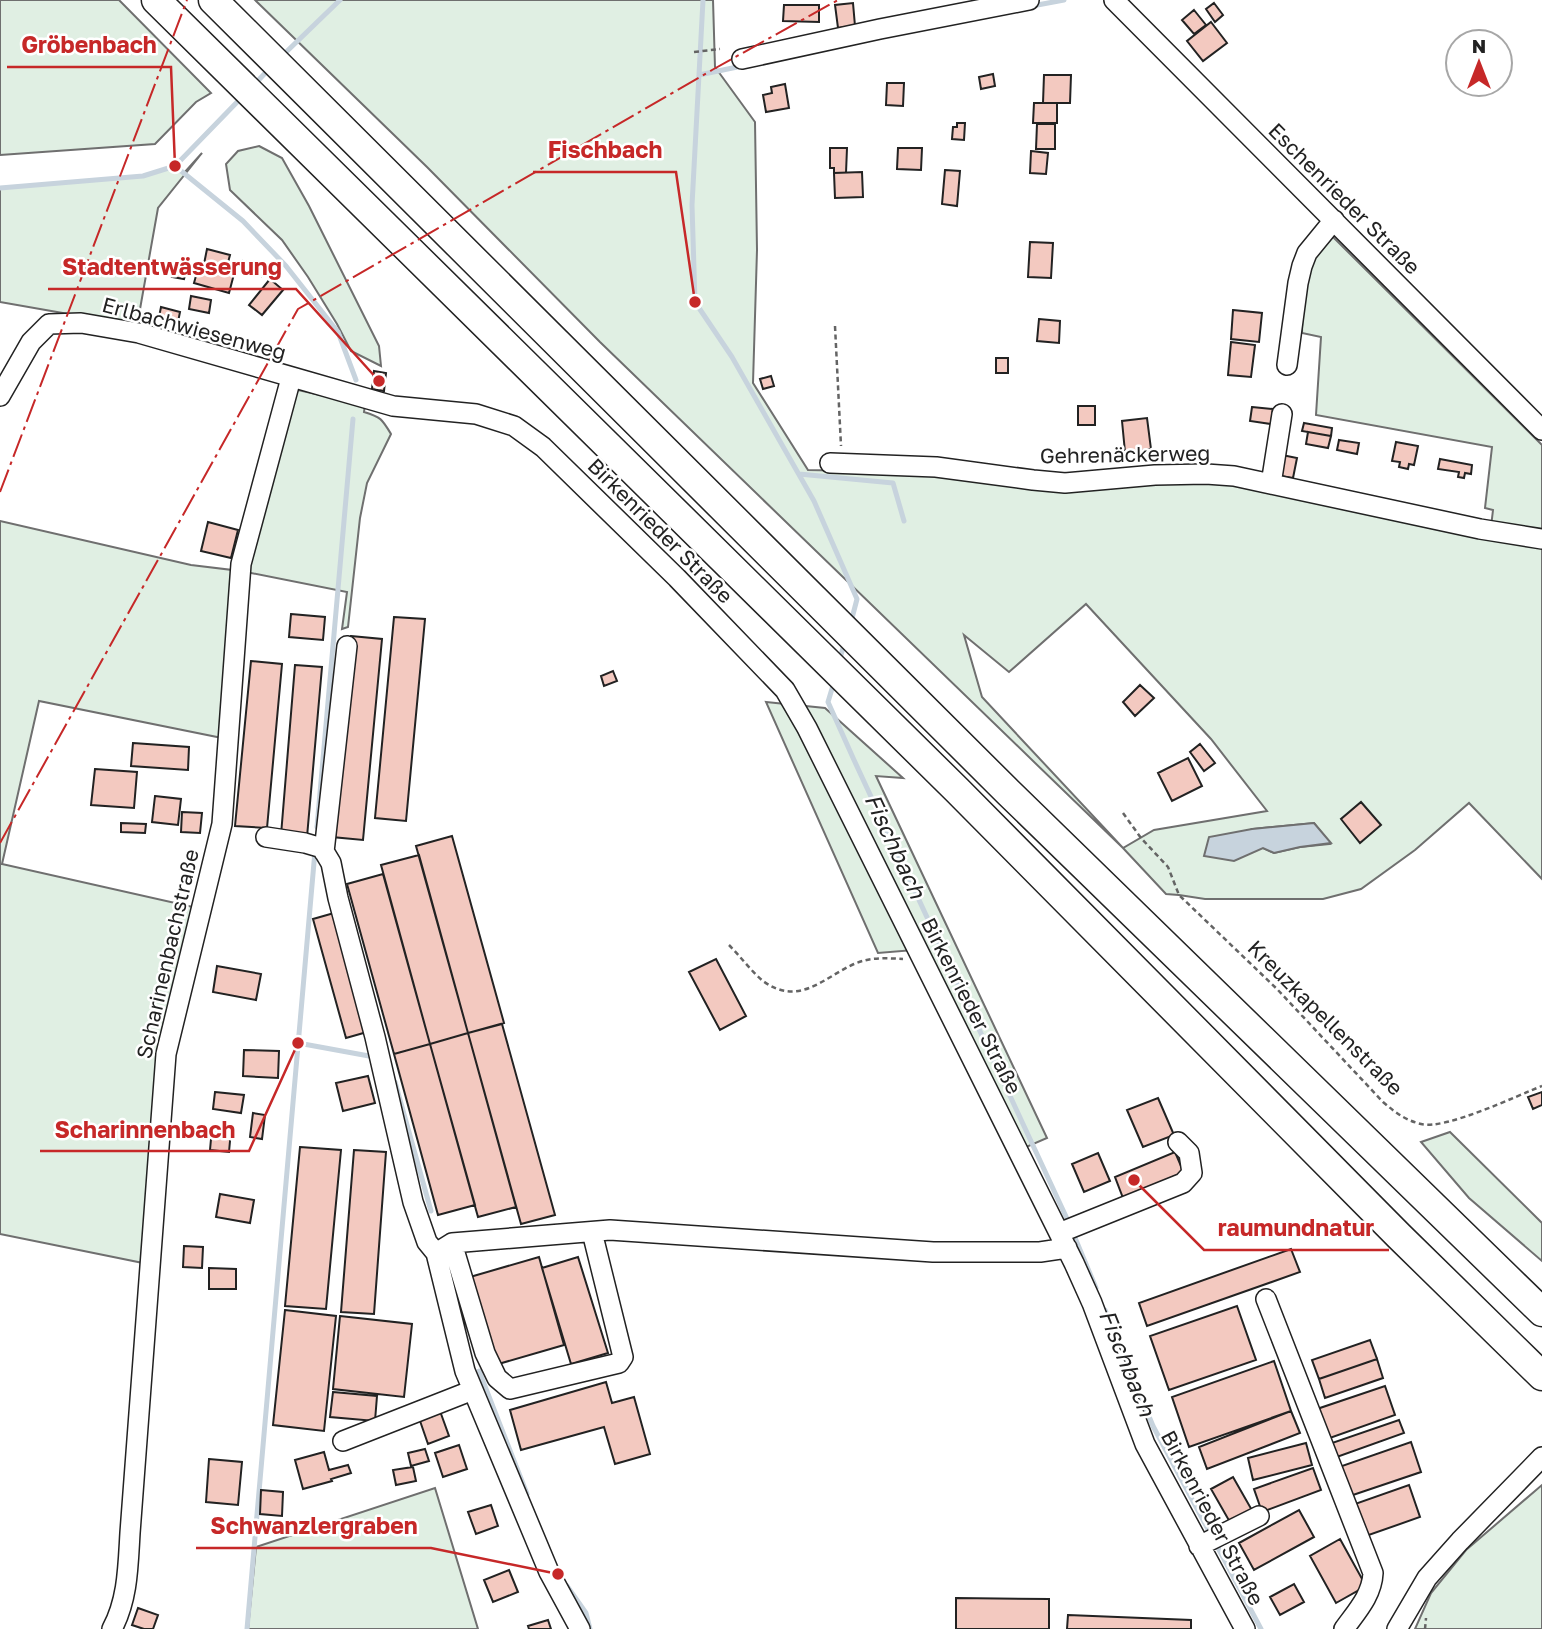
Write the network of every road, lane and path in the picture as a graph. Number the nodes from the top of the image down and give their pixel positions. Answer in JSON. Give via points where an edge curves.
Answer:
{"nodes":[{"id":1,"x":156,"y":0,"type":"edge"},
{"id":2,"x":214,"y":0,"type":"edge"},
{"id":3,"x":1029,"y":0,"type":"edge"},
{"id":4,"x":1114,"y":0,"type":"edge"},
{"id":5,"x":720,"y":49,"type":"dead end"},
{"id":6,"x":694,"y":52,"type":"dead end"},
{"id":7,"x":742,"y":59,"type":"dead end"},
{"id":8,"x":1334,"y":220,"type":"junction"},
{"id":9,"x":835,"y":326,"type":"dead end"},
{"id":10,"x":1287,"y":365,"type":"dead end"},
{"id":11,"x":291,"y":378,"type":"junction"},
{"id":12,"x":0,"y":397,"type":"edge"},
{"id":13,"x":1282,"y":414,"type":"dead end"},
{"id":14,"x":1542,"y":430,"type":"edge"},
{"id":15,"x":836,"y":463,"type":"joint"},
{"id":16,"x":1271,"y":484,"type":"junction"},
{"id":17,"x":1542,"y":539,"type":"edge"},
{"id":18,"x":347,"y":646,"type":"dead end"},
{"id":19,"x":1122,"y":813,"type":"dead end"},
{"id":20,"x":266,"y":837,"type":"dead end"},
{"id":21,"x":317,"y":848,"type":"junction"},
{"id":22,"x":729,"y":945,"type":"dead end"},
{"id":23,"x":920,"y":957,"type":"junction"},
{"id":24,"x":1542,"y":1086,"type":"edge"},
{"id":25,"x":1178,"y":1142,"type":"dead end"},
{"id":26,"x":592,"y":1232,"type":"junction"},
{"id":27,"x":1062,"y":1238,"type":"junction"},
{"id":28,"x":444,"y":1248,"type":"junction"},
{"id":29,"x":1266,"y":1299,"type":"dead end"},
{"id":30,"x":1542,"y":1312,"type":"edge"},
{"id":31,"x":1542,"y":1376,"type":"edge"},
{"id":32,"x":473,"y":1390,"type":"junction"},
{"id":33,"x":343,"y":1441,"type":"dead end"},
{"id":34,"x":1542,"y":1457,"type":"edge"},
{"id":35,"x":1259,"y":1516,"type":"dead end"},
{"id":36,"x":1201,"y":1545,"type":"junction"},
{"id":37,"x":112,"y":1629,"type":"edge"},
{"id":38,"x":580,"y":1629,"type":"edge"},
{"id":39,"x":1245,"y":1629,"type":"edge"},
{"id":40,"x":1345,"y":1629,"type":"edge"},
{"id":41,"x":1397,"y":1629,"type":"edge"}],
"edges":[{"from":1,"to":31,"type":"highway"},
{"from":2,"to":30,"type":"highway","via":[[1017,802]]},
{"from":3,"to":7,"type":"street"},
{"from":4,"to":8,"type":"street","name":"Eschenrieder Straße"},
{"from":5,"to":6,"type":"path"},
{"from":8,"to":10,"type":"street","via":[[1302,266]]},
{"from":8,"to":14,"type":"street","name":"Eschenrieder Straße"},
{"from":9,"to":15,"type":"path"},
{"from":11,"to":12,"type":"street","name":"Erlbachwiesenweg","via":[[139,333],[81,323],[49,324],[31,342]]},
{"from":11,"to":23,"type":"street","name":"Birkenrieder Straße","via":[[393,406],[476,414],[514,426],[543,447],[785,690]]},
{"from":11,"to":37,"type":"street","name":"Scharinenbachstraße","via":[[241,564],[222,824],[166,1054],[128,1580]]},
{"from":13,"to":16,"type":"street"},
{"from":15,"to":16,"type":"street","name":"Gehrenäckerweg","via":[[936,467],[1065,483],[1206,474]]},
{"from":16,"to":17,"type":"street","name":"Gehrenäckerweg"},
{"from":18,"to":21,"type":"street"},
{"from":19,"to":24,"type":"path","name":"Kreuzkapellenstraße","via":[[1168,867],[1179,895],[1400,1117],[1424,1125],[1455,1121]]},
{"from":20,"to":21,"type":"street"},
{"from":21,"to":28,"type":"street","via":[[331,863],[413,1202],[427,1242]]},
{"from":22,"to":23,"type":"path","via":[[763,980],[781,990],[803,990],[877,957]]},
{"from":23,"to":27,"type":"street","name":"Birkenrieder Straße"},
{"from":25,"to":27,"type":"street","via":[[1189,1153],[1192,1173],[1184,1183],[1082,1224]]},
{"from":26,"to":27,"type":"street","via":[[933,1252],[1040,1252]]},
{"from":26,"to":28,"type":"street"},
{"from":26,"to":28,"type":"street","via":[[623,1357],[619,1363],[510,1389],[497,1378],[485,1353]]},
{"from":27,"to":36,"type":"street","name":"Birkenrieder Straße","via":[[1092,1303],[1145,1444]]},
{"from":28,"to":32,"type":"street","via":[[465,1371]]},
{"from":29,"to":40,"type":"street","via":[[1373,1573],[1369,1593]]},
{"from":32,"to":33,"type":"street"},
{"from":32,"to":38,"type":"street","via":[[549,1572]]},
{"from":34,"to":41,"type":"street","via":[[1427,1578]]},
{"from":35,"to":36,"type":"street"},
{"from":36,"to":39,"type":"street","name":"Birkenrieder Straße"}]}
